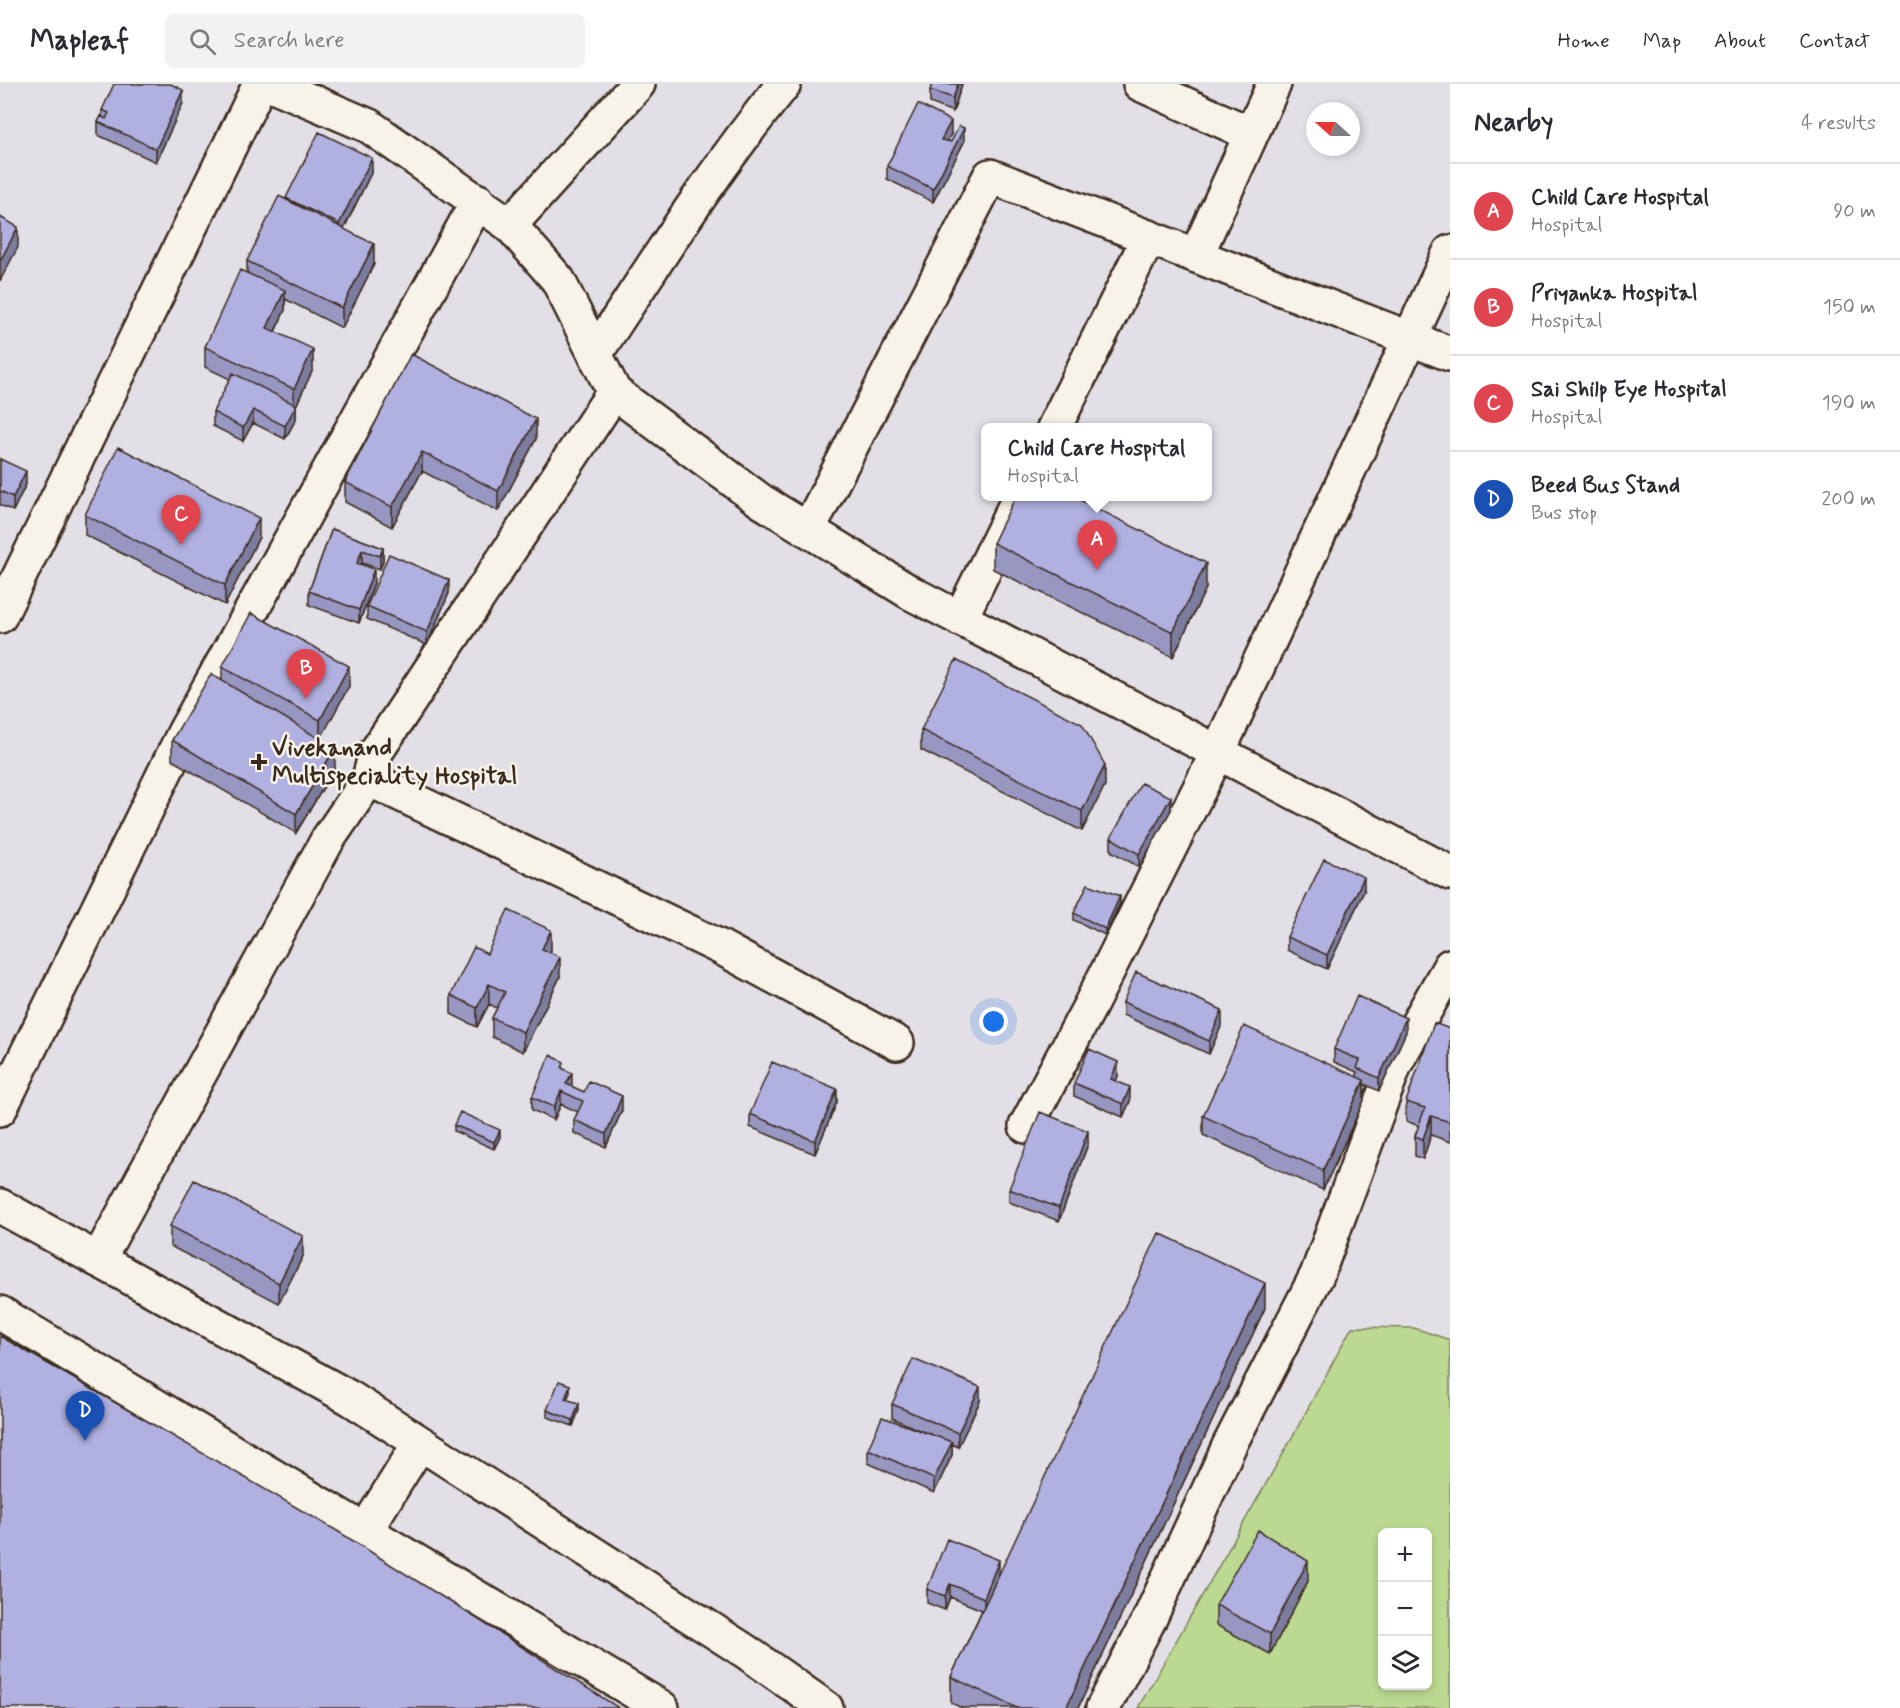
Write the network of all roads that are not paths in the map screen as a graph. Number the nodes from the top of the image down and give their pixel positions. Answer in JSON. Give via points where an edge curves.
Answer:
{"nodes":[{"id":1,"x":260,"y":84,"type":"edge"},
{"id":2,"x":271,"y":84,"type":"edge"},
{"id":3,"x":638,"y":84,"type":"edge"},
{"id":4,"x":784,"y":84,"type":"edge"},
{"id":5,"x":1140,"y":84,"type":"edge"},
{"id":6,"x":1274,"y":84,"type":"edge"},
{"id":7,"x":1251,"y":134,"type":"junction"},
{"id":8,"x":478,"y":201,"type":"junction"},
{"id":9,"x":510,"y":225,"type":"junction"},
{"id":10,"x":1149,"y":237,"type":"junction"},
{"id":11,"x":1450,"y":252,"type":"edge"},
{"id":12,"x":1196,"y":256,"type":"junction"},
{"id":13,"x":1409,"y":338,"type":"junction"},
{"id":14,"x":596,"y":354,"type":"junction"},
{"id":15,"x":1450,"y":354,"type":"edge"},
{"id":16,"x":614,"y":392,"type":"junction"},
{"id":17,"x":1056,"y":423,"type":"edge"},
{"id":18,"x":1018,"y":501,"type":"edge"},
{"id":19,"x":808,"y":530,"type":"junction"},
{"id":20,"x":0,"y":616,"type":"edge"},
{"id":21,"x":960,"y":619,"type":"junction"},
{"id":22,"x":1218,"y":752,"type":"junction"},
{"id":23,"x":369,"y":779,"type":"junction"},
{"id":24,"x":1450,"y":873,"type":"edge"},
{"id":25,"x":1450,"y":966,"type":"edge"},
{"id":26,"x":897,"y":1043,"type":"dead end"},
{"id":27,"x":0,"y":1109,"type":"edge"},
{"id":28,"x":1026,"y":1126,"type":"dead end"},
{"id":29,"x":0,"y":1206,"type":"edge"},
{"id":30,"x":98,"y":1260,"type":"junction"},
{"id":31,"x":0,"y":1313,"type":"edge"},
{"id":32,"x":420,"y":1443,"type":"junction"},
{"id":33,"x":365,"y":1531,"type":"junction"},
{"id":34,"x":662,"y":1708,"type":"edge"},
{"id":35,"x":826,"y":1708,"type":"edge"},
{"id":36,"x":1103,"y":1708,"type":"edge"}],
"edges":[{"from":1,"to":20,"type":"street"},
{"from":2,"to":8,"type":"street","via":[[369,126]]},
{"from":3,"to":9,"type":"street"},
{"from":4,"to":14,"type":"street","via":[[694,204]]},
{"from":5,"to":7,"type":"street"},
{"from":6,"to":7,"type":"street"},
{"from":7,"to":12,"type":"street"},
{"from":8,"to":9,"type":"street"},
{"from":8,"to":27,"type":"street","via":[[184,733]]},
{"from":9,"to":14,"type":"street","via":[[558,280]]},
{"from":10,"to":12,"type":"street"},
{"from":10,"to":17,"type":"street"},
{"from":10,"to":19,"type":"street","via":[[990,176]]},
{"from":11,"to":13,"type":"street"},
{"from":12,"to":13,"type":"street"},
{"from":13,"to":15,"type":"street"},
{"from":13,"to":22,"type":"street"},
{"from":14,"to":16,"type":"street"},
{"from":16,"to":19,"type":"street","via":[[761,501]]},
{"from":16,"to":23,"type":"street","via":[[376,752]]},
{"from":18,"to":21,"type":"street"},
{"from":19,"to":21,"type":"street"},
{"from":21,"to":22,"type":"street"},
{"from":22,"to":24,"type":"street"},
{"from":22,"to":28,"type":"street"},
{"from":23,"to":26,"type":"street","via":[[720,947]]},
{"from":23,"to":30,"type":"street","via":[[328,839]]},
{"from":25,"to":36,"type":"street","via":[[1395,1064],[1317,1275],[1230,1444]]},
{"from":29,"to":30,"type":"street"},
{"from":30,"to":32,"type":"street","via":[[350,1398]]},
{"from":31,"to":33,"type":"street"},
{"from":32,"to":33,"type":"street"},
{"from":32,"to":35,"type":"street","via":[[745,1651]]},
{"from":33,"to":34,"type":"street"}]}
